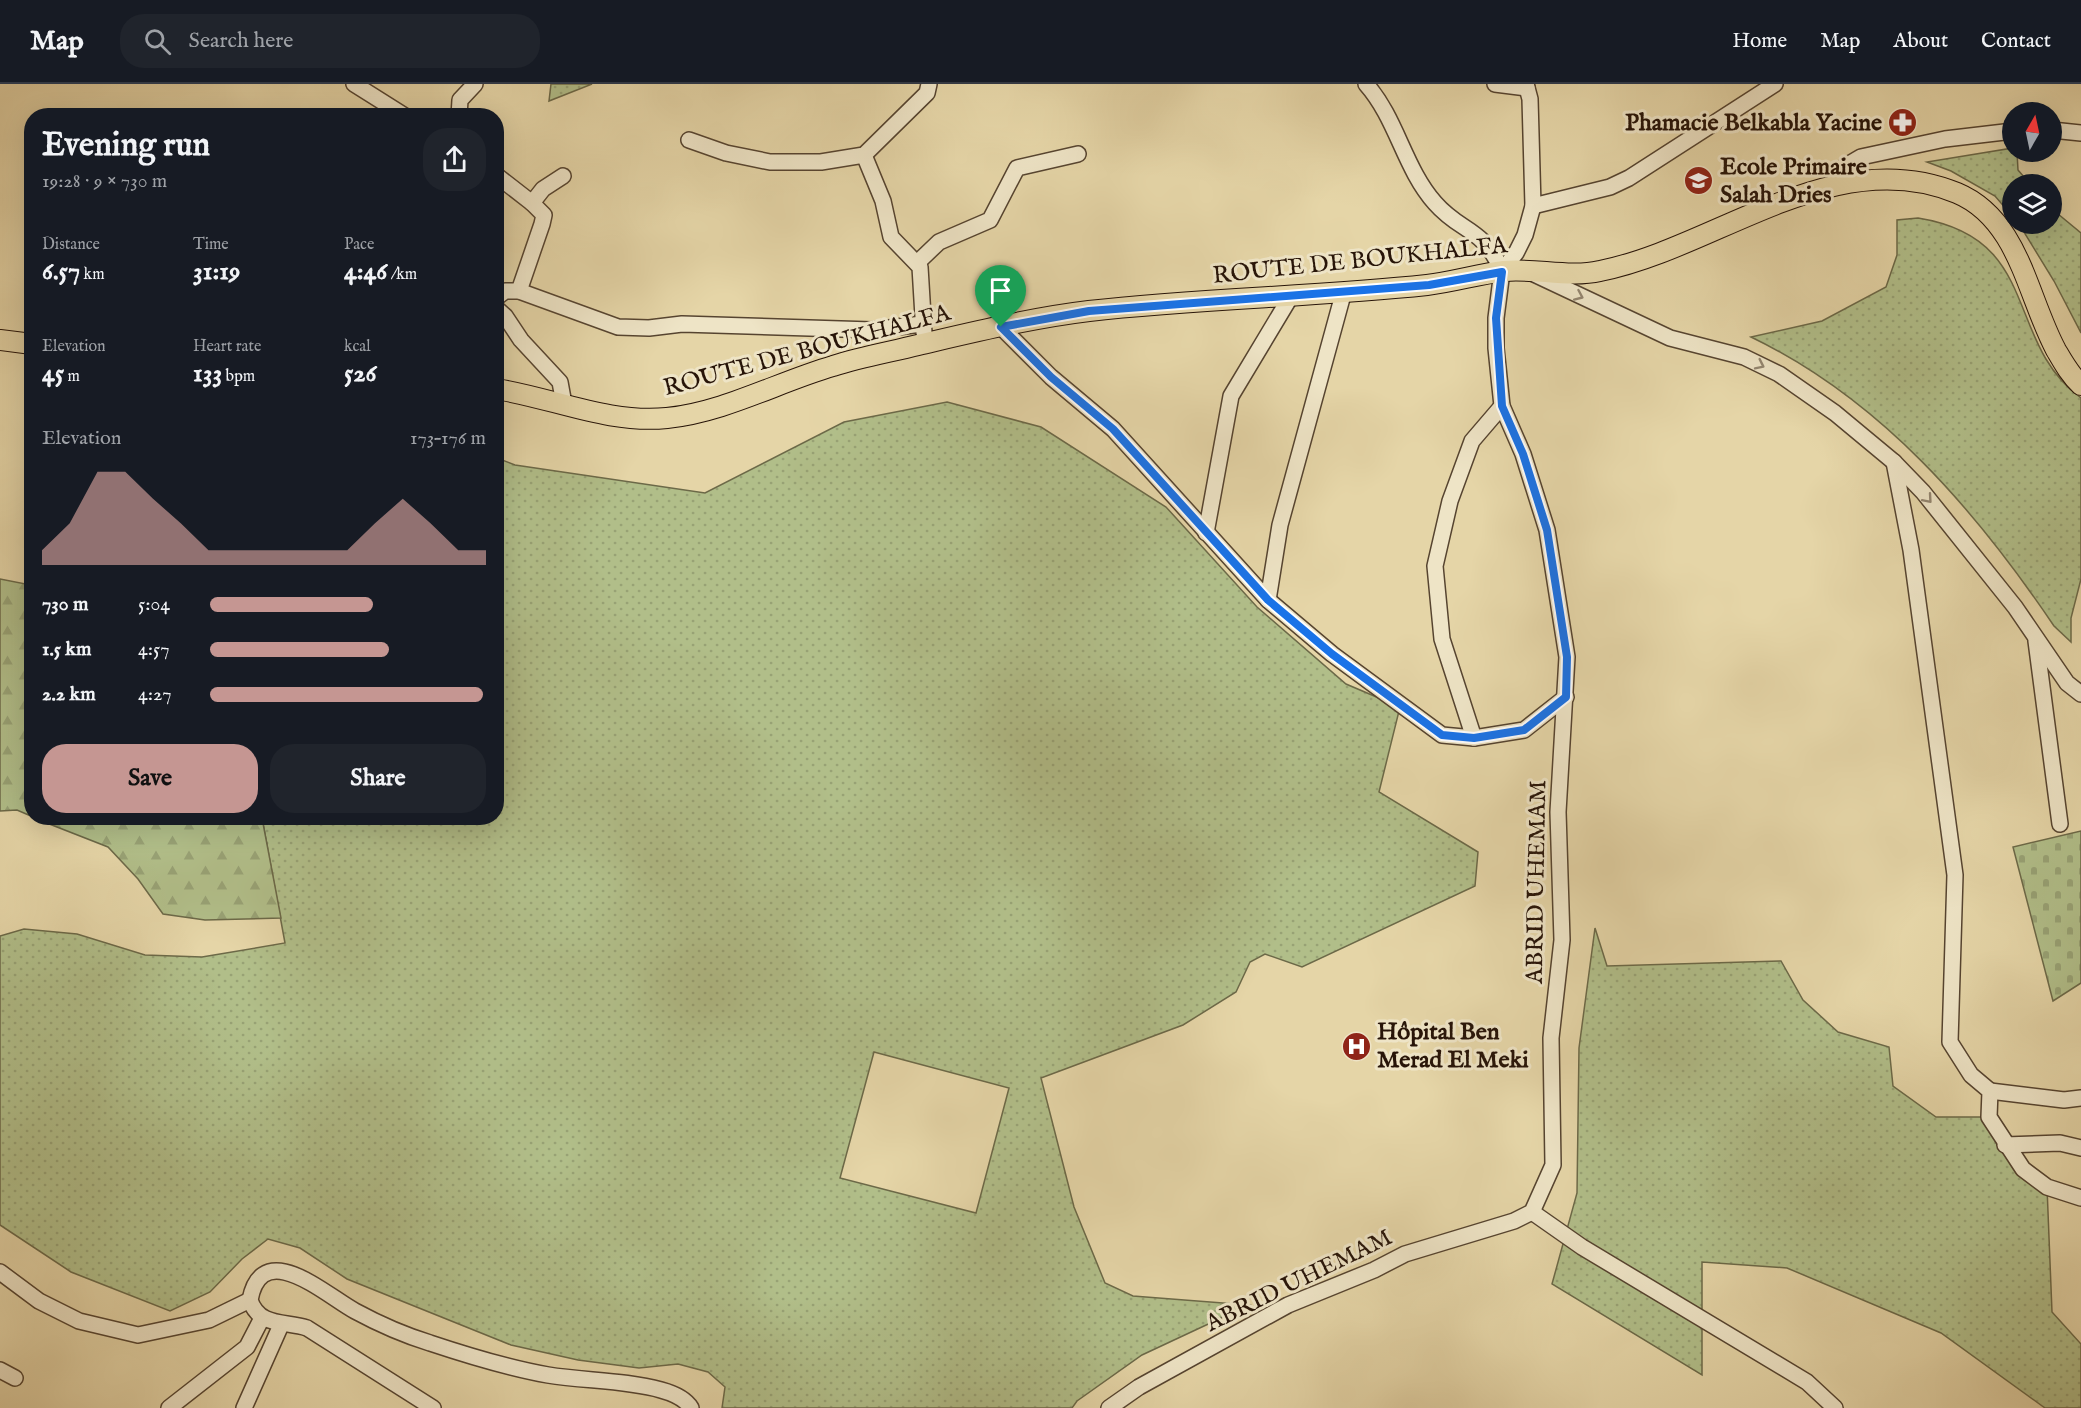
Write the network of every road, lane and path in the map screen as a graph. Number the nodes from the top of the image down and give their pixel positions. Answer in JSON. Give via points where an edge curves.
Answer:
{"nodes":[{"id":1,"x":354,"y":84,"type":"edge"},
{"id":2,"x":475,"y":84,"type":"edge"},
{"id":3,"x":929,"y":84,"type":"edge"},
{"id":4,"x":1366,"y":84,"type":"edge"},
{"id":5,"x":1495,"y":84,"type":"edge"},
{"id":6,"x":1775,"y":84,"type":"edge"},
{"id":7,"x":1527,"y":86,"type":"edge"},
{"id":8,"x":392,"y":108,"type":"edge"},
{"id":9,"x":460,"y":108,"type":"edge"},
{"id":10,"x":2062,"y":131,"type":"edge"},
{"id":11,"x":2002,"y":132,"type":"edge"},
{"id":12,"x":2081,"y":133,"type":"edge"},
{"id":13,"x":689,"y":140,"type":"dead end"},
{"id":14,"x":864,"y":154,"type":"junction"},
{"id":15,"x":1078,"y":154,"type":"dead end"},
{"id":16,"x":563,"y":176,"type":"dead end"},
{"id":17,"x":504,"y":181,"type":"edge"},
{"id":18,"x":1841,"y":185,"type":"junction"},
{"id":19,"x":532,"y":202,"type":"junction"},
{"id":20,"x":1533,"y":206,"type":"junction"},
{"id":21,"x":917,"y":263,"type":"junction"},
{"id":22,"x":1526,"y":270,"type":"junction"},
{"id":23,"x":1502,"y":272,"type":"junction"},
{"id":24,"x":519,"y":291,"type":"junction"},
{"id":25,"x":1344,"y":291,"type":"junction"},
{"id":26,"x":504,"y":292,"type":"edge"},
{"id":27,"x":1291,"y":296,"type":"junction"},
{"id":28,"x":504,"y":315,"type":"edge"},
{"id":29,"x":1001,"y":327,"type":"junction"},
{"id":30,"x":924,"y":334,"type":"junction"},
{"id":31,"x":0,"y":340,"type":"edge"},
{"id":32,"x":24,"y":343,"type":"edge"},
{"id":33,"x":2081,"y":385,"type":"edge"},
{"id":34,"x":504,"y":391,"type":"edge"},
{"id":35,"x":564,"y":404,"type":"junction"},
{"id":36,"x":1502,"y":406,"type":"junction"},
{"id":37,"x":1894,"y":462,"type":"junction"},
{"id":38,"x":1206,"y":533,"type":"junction"},
{"id":39,"x":1268,"y":600,"type":"junction"},
{"id":40,"x":2036,"y":638,"type":"junction"},
{"id":41,"x":2081,"y":694,"type":"edge"},
{"id":42,"x":1566,"y":697,"type":"junction"},
{"id":43,"x":1474,"y":738,"type":"junction"},
{"id":44,"x":2060,"y":825,"type":"dead end"},
{"id":45,"x":1990,"y":1091,"type":"junction"},
{"id":46,"x":2081,"y":1098,"type":"edge"},
{"id":47,"x":2005,"y":1145,"type":"junction"},
{"id":48,"x":2081,"y":1148,"type":"edge"},
{"id":49,"x":2081,"y":1198,"type":"edge"},
{"id":50,"x":1532,"y":1212,"type":"junction"},
{"id":51,"x":0,"y":1272,"type":"edge"},
{"id":52,"x":250,"y":1300,"type":"junction"},
{"id":53,"x":262,"y":1318,"type":"junction"},
{"id":54,"x":281,"y":1324,"type":"junction"},
{"id":55,"x":0,"y":1370,"type":"edge"},
{"id":56,"x":15,"y":1378,"type":"dead end"},
{"id":57,"x":169,"y":1408,"type":"edge"},
{"id":58,"x":244,"y":1408,"type":"edge"},
{"id":59,"x":433,"y":1408,"type":"edge"},
{"id":60,"x":691,"y":1408,"type":"edge"},
{"id":61,"x":1109,"y":1408,"type":"edge"},
{"id":62,"x":1835,"y":1408,"type":"edge"}],
"edges":[{"from":1,"to":8,"type":"street"},
{"from":2,"to":9,"type":"street","via":[[460,100]]},
{"from":3,"to":14,"type":"street","via":[[927,93]]},
{"from":4,"to":23,"type":"street","via":[[1378,98],[1418,180],[1436,205],[1488,245]]},
{"from":5,"to":7,"type":"street"},
{"from":6,"to":20,"type":"street","via":[[1629,178],[1610,187]]},
{"from":7,"to":20,"type":"street"},
{"from":10,"to":12,"type":"street"},
{"from":11,"to":18,"type":"street","via":[[1945,139],[1861,157],[1844,167]]},
{"from":13,"to":14,"type":"street","via":[[770,162],[821,162]]},
{"from":14,"to":21,"type":"street","via":[[883,201],[891,237]]},
{"from":15,"to":21,"type":"street","via":[[1017,168],[990,220],[939,242]]},
{"from":16,"to":19,"type":"street"},
{"from":17,"to":19,"type":"street"},
{"from":18,"to":22,"type":"main road","name":"ROUTE DE BOUKHALFA","via":[[1793,198],[1622,266],[1569,274]]},
{"from":18,"to":33,"type":"main road","name":"ROUTE DE BOUKHALFA","via":[[1880,179],[1924,182],[1959,194],[1990,212],[2021,265],[2049,336]]},
{"from":19,"to":24,"type":"street","via":[[544,215]]},
{"from":20,"to":23,"type":"street","via":[[1525,235]]},
{"from":21,"to":30,"type":"street"},
{"from":22,"to":23,"type":"main road","name":"ROUTE DE BOUKHALFA"},
{"from":22,"to":37,"type":"street","one_way":true,"via":[[1670,338],[1744,357],[1779,374],[1835,413]]},
{"from":23,"to":25,"type":"main road","name":"ROUTE DE BOUKHALFA","via":[[1429,285]]},
{"from":23,"to":36,"type":"street","name":"ABRID UHEMAM","via":[[1496,318]]},
{"from":24,"to":26,"type":"street"},
{"from":24,"to":30,"type":"street","via":[[618,327],[682,324]]},
{"from":25,"to":27,"type":"main road","name":"ROUTE DE BOUKHALFA"},
{"from":25,"to":39,"type":"street","via":[[1280,525]]},
{"from":27,"to":29,"type":"main road","name":"ROUTE DE BOUKHALFA","via":[[1089,311]]},
{"from":27,"to":38,"type":"street","via":[[1231,396]]},
{"from":28,"to":35,"type":"street","via":[[560,382]]},
{"from":29,"to":30,"type":"main road","name":"ROUTE DE BOUKHALFA"},
{"from":29,"to":38,"type":"street","via":[[1051,377],[1113,429]]},
{"from":30,"to":35,"type":"main road","name":"ROUTE DE BOUKHALFA","via":[[683,416],[641,419]]},
{"from":31,"to":32,"type":"main road"},
{"from":34,"to":35,"type":"main road","name":"ROUTE DE BOUKHALFA"},
{"from":36,"to":42,"type":"street","name":"ABRID UHEMAM","via":[[1523,454],[1547,530],[1567,657]]},
{"from":36,"to":43,"type":"street","via":[[1472,441],[1450,501],[1435,566],[1442,639]]},
{"from":37,"to":40,"type":"street","one_way":true,"via":[[1947,521]]},
{"from":37,"to":45,"type":"street","via":[[1911,550],[1955,875],[1950,1042],[1971,1075]]},
{"from":38,"to":39,"type":"street"},
{"from":39,"to":43,"type":"street","via":[[1332,654],[1442,735]]},
{"from":40,"to":41,"type":"street","via":[[2067,683]]},
{"from":40,"to":44,"type":"street"},
{"from":42,"to":43,"type":"street","via":[[1524,730]]},
{"from":42,"to":50,"type":"street","name":"ABRID UHEMAM","via":[[1558,812],[1562,940],[1551,1038],[1553,1165]]},
{"from":45,"to":46,"type":"street","via":[[2064,1101]]},
{"from":45,"to":47,"type":"street","via":[[1989,1117]]},
{"from":47,"to":48,"type":"street","via":[[2060,1143]]},
{"from":47,"to":49,"type":"street","via":[[2023,1169],[2047,1187]]},
{"from":50,"to":61,"type":"street","name":"ABRID UHEMAM","via":[[1405,1254],[1288,1305],[1139,1387]]},
{"from":50,"to":62,"type":"street","via":[[1582,1247],[1807,1382]]},
{"from":51,"to":52,"type":"street","via":[[39,1301],[79,1321],[138,1335],[209,1320]]},
{"from":52,"to":53,"type":"street"},
{"from":52,"to":60,"type":"street","via":[[259,1279],[269,1272],[286,1271],[301,1276],[354,1311],[412,1338],[479,1360],[548,1375],[661,1390],[687,1401]]},
{"from":53,"to":54,"type":"street"},
{"from":53,"to":57,"type":"street","via":[[247,1347]]},
{"from":54,"to":58,"type":"street"},
{"from":54,"to":59,"type":"street","via":[[307,1328]]},
{"from":55,"to":56,"type":"street"}]}
